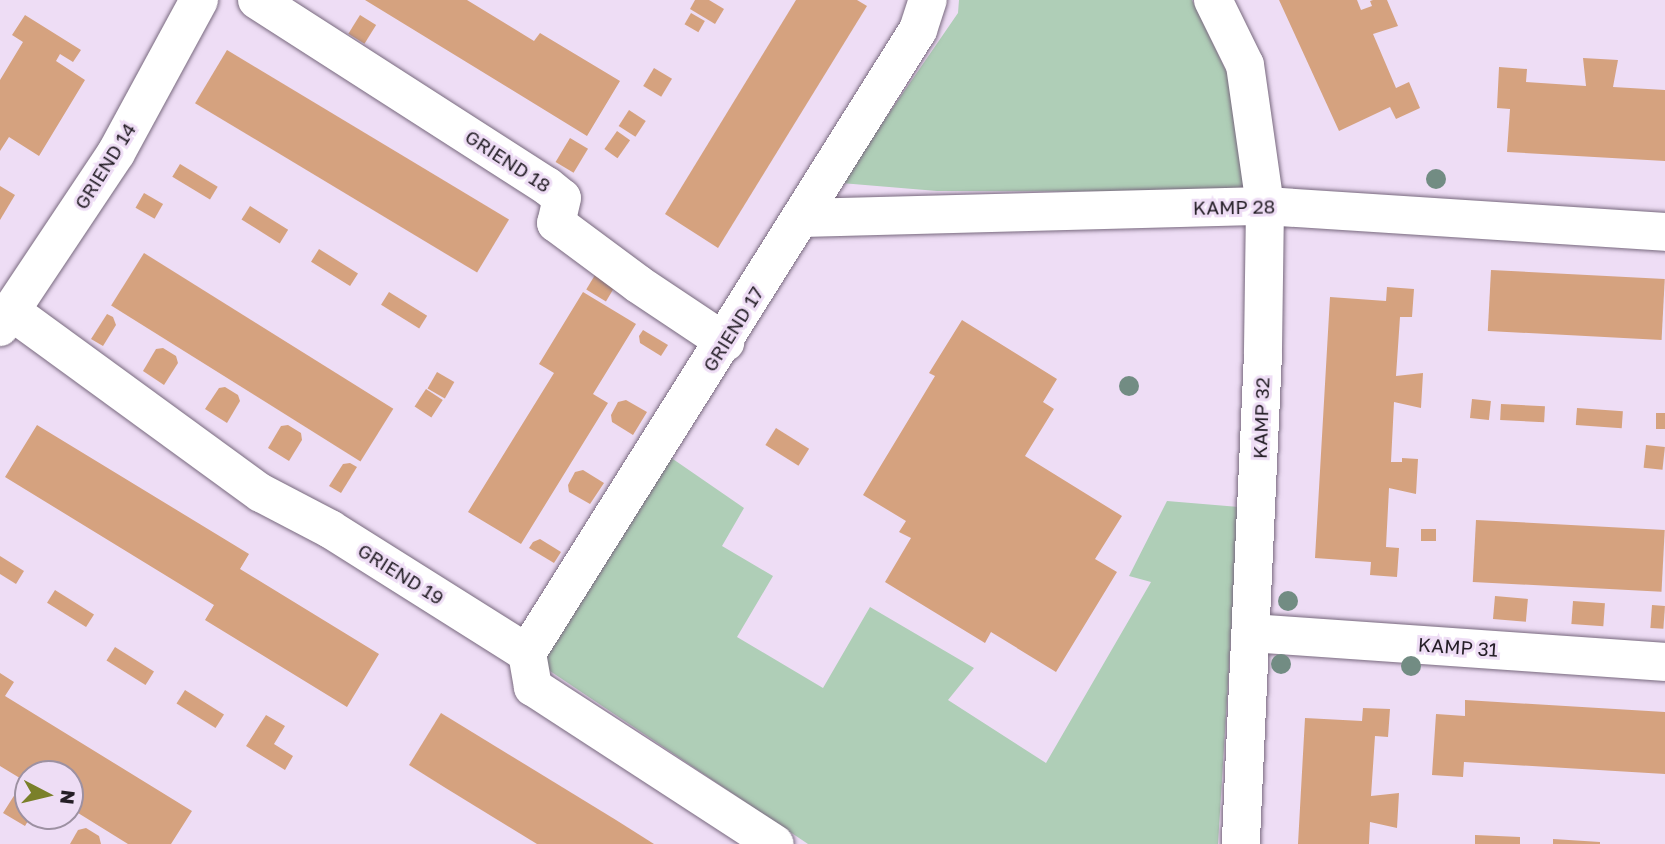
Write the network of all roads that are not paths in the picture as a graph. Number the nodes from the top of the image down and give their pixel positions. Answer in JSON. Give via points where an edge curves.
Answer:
{"nodes":[{"id":1,"x":199,"y":0,"type":"edge"},
{"id":2,"x":257,"y":0,"type":"edge"},
{"id":3,"x":928,"y":0,"type":"edge"},
{"id":4,"x":1213,"y":0,"type":"edge"},
{"id":5,"x":1265,"y":206,"type":"junction"},
{"id":6,"x":802,"y":218,"type":"junction"},
{"id":7,"x":1665,"y":232,"type":"edge"},
{"id":8,"x":5,"y":319,"type":"edge"},
{"id":9,"x":725,"y":342,"type":"junction"},
{"id":10,"x":1252,"y":633,"type":"junction"},
{"id":11,"x":527,"y":653,"type":"junction"},
{"id":12,"x":1665,"y":662,"type":"edge"},
{"id":13,"x":775,"y":844,"type":"edge"},
{"id":14,"x":1241,"y":844,"type":"edge"}],
"edges":[{"from":1,"to":8,"type":"street","name":"GRIEND 14","via":[[116,153]]},
{"from":2,"to":9,"type":"street","name":"GRIEND 18","via":[[547,186],[562,198],[556,223]]},
{"from":3,"to":6,"type":"street","name":"GRIEND 17","via":[[918,30]]},
{"from":4,"to":5,"type":"street","name":"KAMP 32","via":[[1245,65]]},
{"from":5,"to":6,"type":"street","name":"KAMP 28"},
{"from":5,"to":7,"type":"street","name":"KAMP 28"},
{"from":5,"to":10,"type":"street","name":"KAMP 32"},
{"from":6,"to":9,"type":"street","name":"GRIEND 17"},
{"from":8,"to":11,"type":"street","name":"GRIEND 19","via":[[261,494],[330,529]]},
{"from":9,"to":11,"type":"street","name":"GRIEND 17"},
{"from":10,"to":12,"type":"street","name":"KAMP 31"},
{"from":10,"to":14,"type":"street","name":"KAMP 32"},
{"from":11,"to":13,"type":"street","via":[[533,687]]}]}
